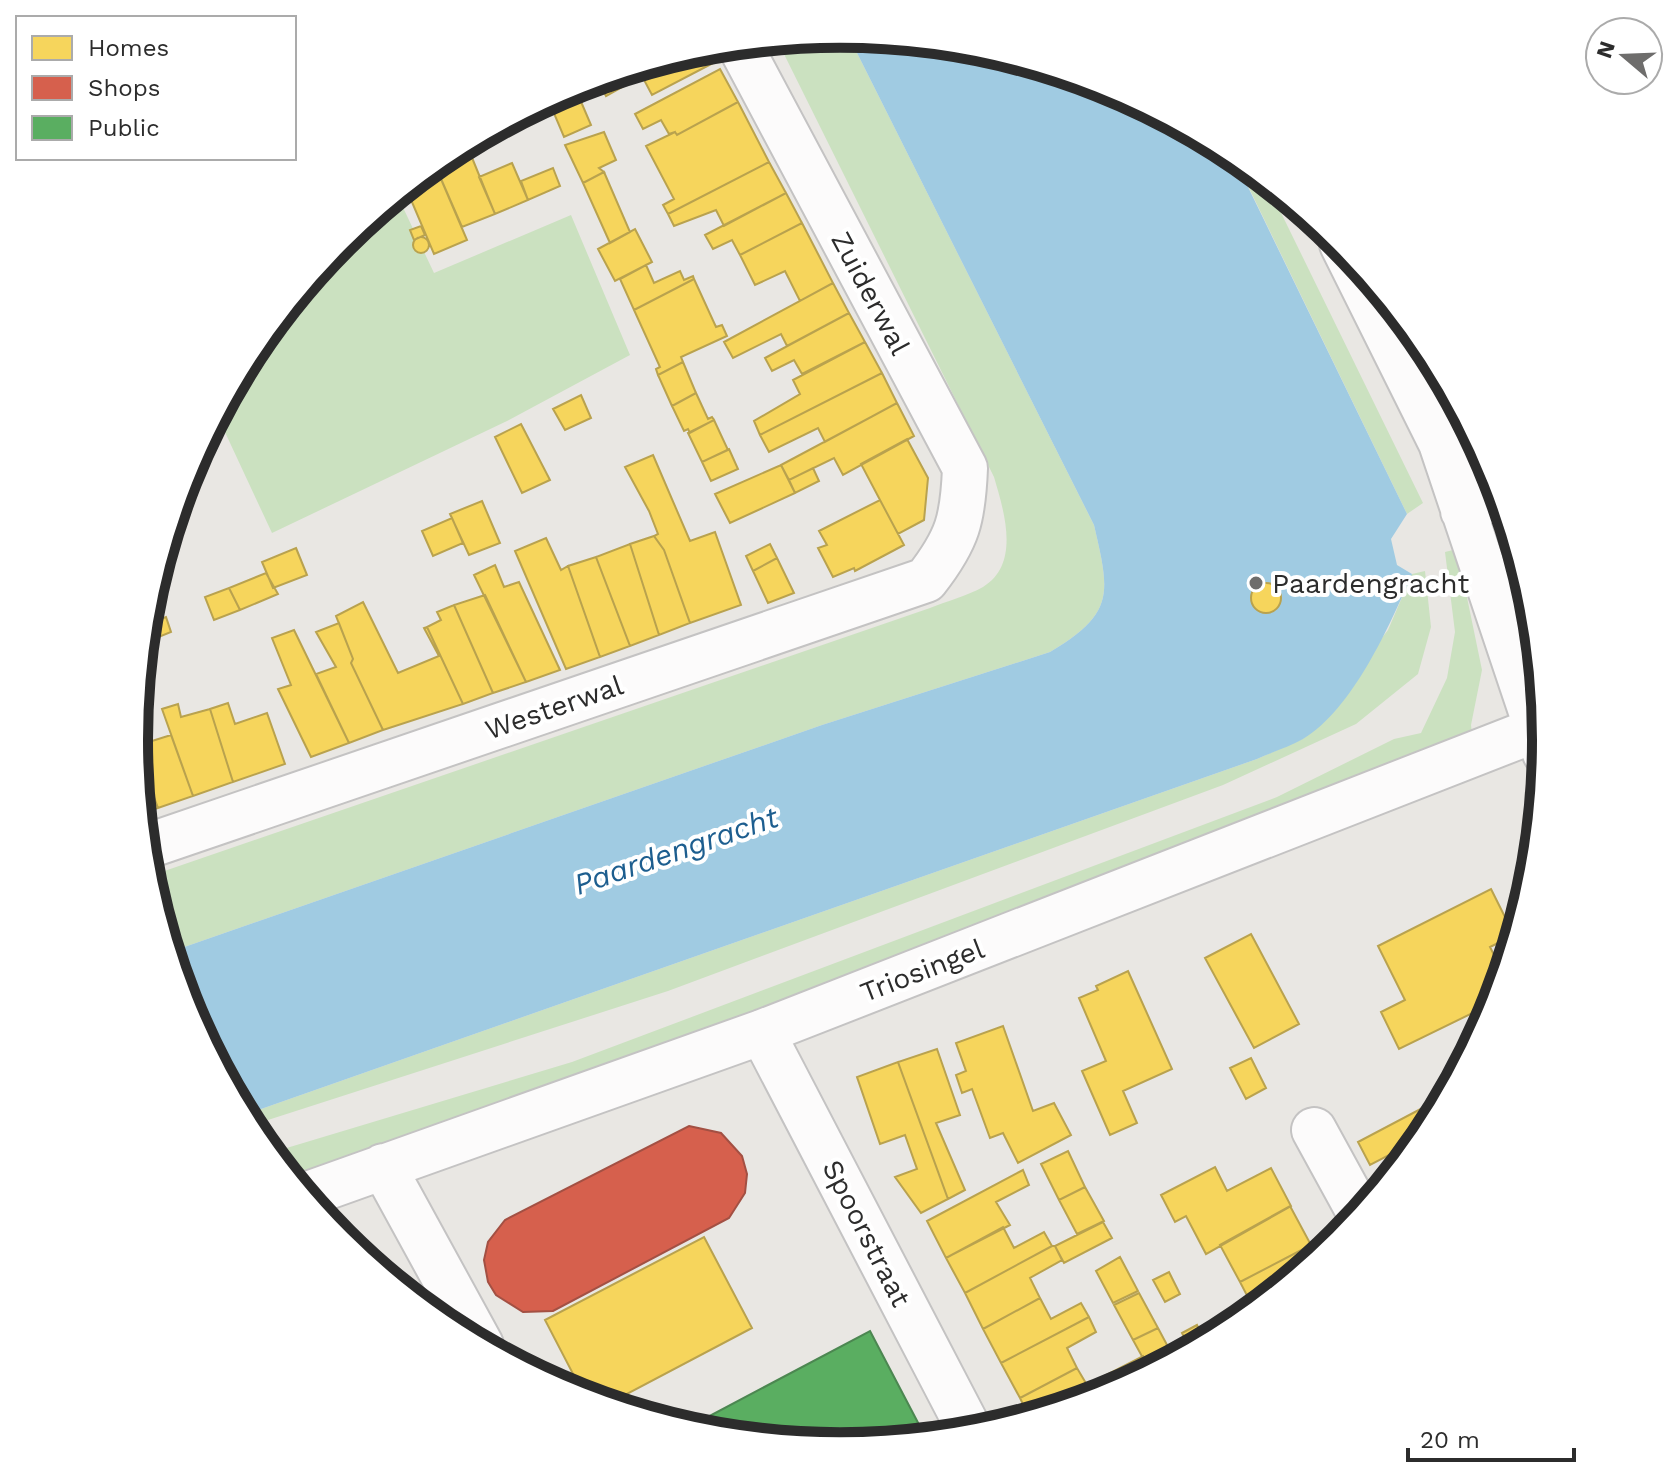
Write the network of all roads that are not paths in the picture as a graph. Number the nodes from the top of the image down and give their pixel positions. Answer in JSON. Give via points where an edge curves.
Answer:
{"nodes":[{"id":1,"x":745,"y":55,"type":"edge"},
{"id":2,"x":1365,"y":290,"type":"edge"},
{"id":3,"x":1482,"y":503,"type":"edge"},
{"id":4,"x":950,"y":549,"type":"joint"},
{"id":5,"x":1531,"y":706,"type":"edge"},
{"id":6,"x":1532,"y":745,"type":"edge"},
{"id":7,"x":156,"y":843,"type":"edge"},
{"id":8,"x":762,"y":1032,"type":"junction"},
{"id":9,"x":1314,"y":1130,"type":"dead end"},
{"id":10,"x":383,"y":1166,"type":"junction"},
{"id":11,"x":316,"y":1191,"type":"edge"},
{"id":12,"x":1354,"y":1203,"type":"edge"},
{"id":13,"x":469,"y":1323,"type":"edge"},
{"id":14,"x":965,"y":1421,"type":"edge"}],
"edges":[{"from":1,"to":4,"type":"street","name":"Zuiderwal","via":[[965,468],[963,515]]},
{"from":2,"to":3,"type":"street","via":[[1441,443]]},
{"from":3,"to":5,"type":"street"},
{"from":4,"to":7,"type":"street","name":"Westerwal","via":[[926,580]]},
{"from":6,"to":8,"type":"street","name":"Triosingel"},
{"from":8,"to":10,"type":"street","name":"Triosingel"},
{"from":8,"to":14,"type":"street","name":"Spoorstraat"},
{"from":9,"to":12,"type":"street"},
{"from":10,"to":11,"type":"street","name":"Triosingel"},
{"from":10,"to":13,"type":"street"}]}
